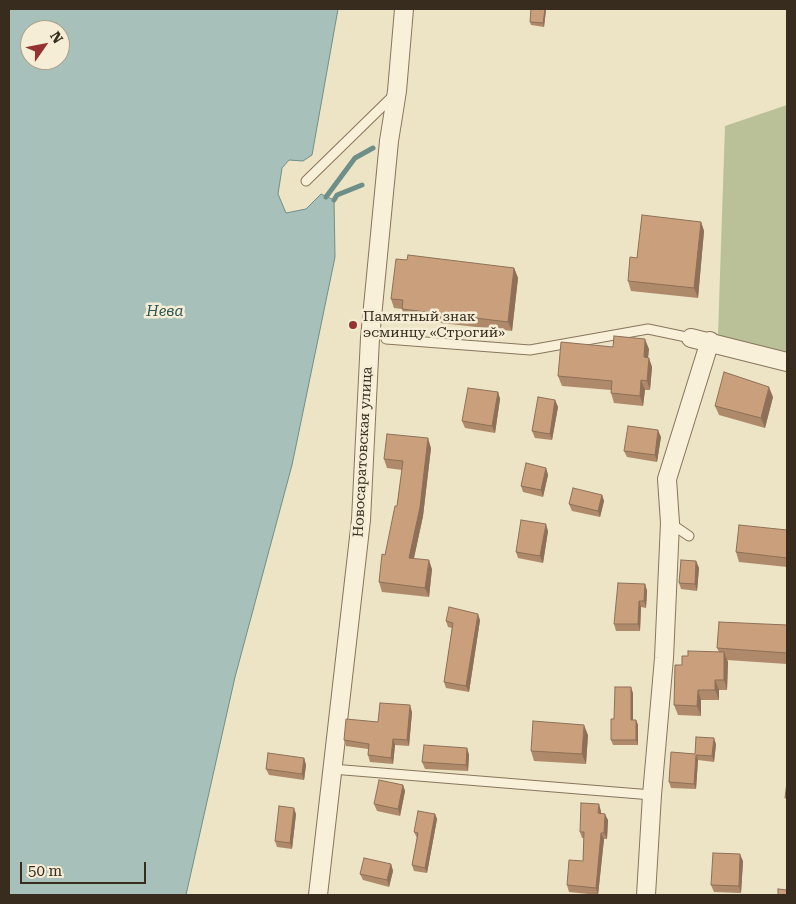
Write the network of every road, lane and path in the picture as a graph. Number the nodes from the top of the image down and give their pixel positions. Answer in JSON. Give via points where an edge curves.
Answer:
{"nodes":[{"id":1,"x":404,"y":9,"type":"edge"},
{"id":2,"x":397,"y":91,"type":"junction"},
{"id":3,"x":306,"y":181,"type":"dead end"},
{"id":4,"x":691,"y":338,"type":"joint"},
{"id":5,"x":386,"y":339,"type":"dead end"},
{"id":6,"x":710,"y":341,"type":"junction"},
{"id":7,"x":787,"y":362,"type":"edge"},
{"id":8,"x":670,"y":523,"type":"junction"},
{"id":9,"x":689,"y":536,"type":"dead end"},
{"id":10,"x":332,"y":769,"type":"junction"},
{"id":11,"x":652,"y":795,"type":"junction"},
{"id":12,"x":318,"y":895,"type":"edge"},
{"id":13,"x":646,"y":895,"type":"edge"}],
"edges":[{"from":1,"to":2,"type":"street","name":"Новосаратовская улица"},
{"from":2,"to":3,"type":"lane"},
{"from":2,"to":10,"type":"street","name":"Новосаратовская улица","via":[[370,338],[361,520]]},
{"from":4,"to":5,"type":"lane","via":[[648,329],[530,350]]},
{"from":4,"to":6,"type":"street"},
{"from":6,"to":7,"type":"street"},
{"from":6,"to":8,"type":"street","via":[[667,479]]},
{"from":8,"to":9,"type":"lane"},
{"from":8,"to":11,"type":"street","via":[[664,658]]},
{"from":10,"to":11,"type":"lane"},
{"from":10,"to":12,"type":"street","name":"Новосаратовская улица"},
{"from":11,"to":13,"type":"street"}]}
